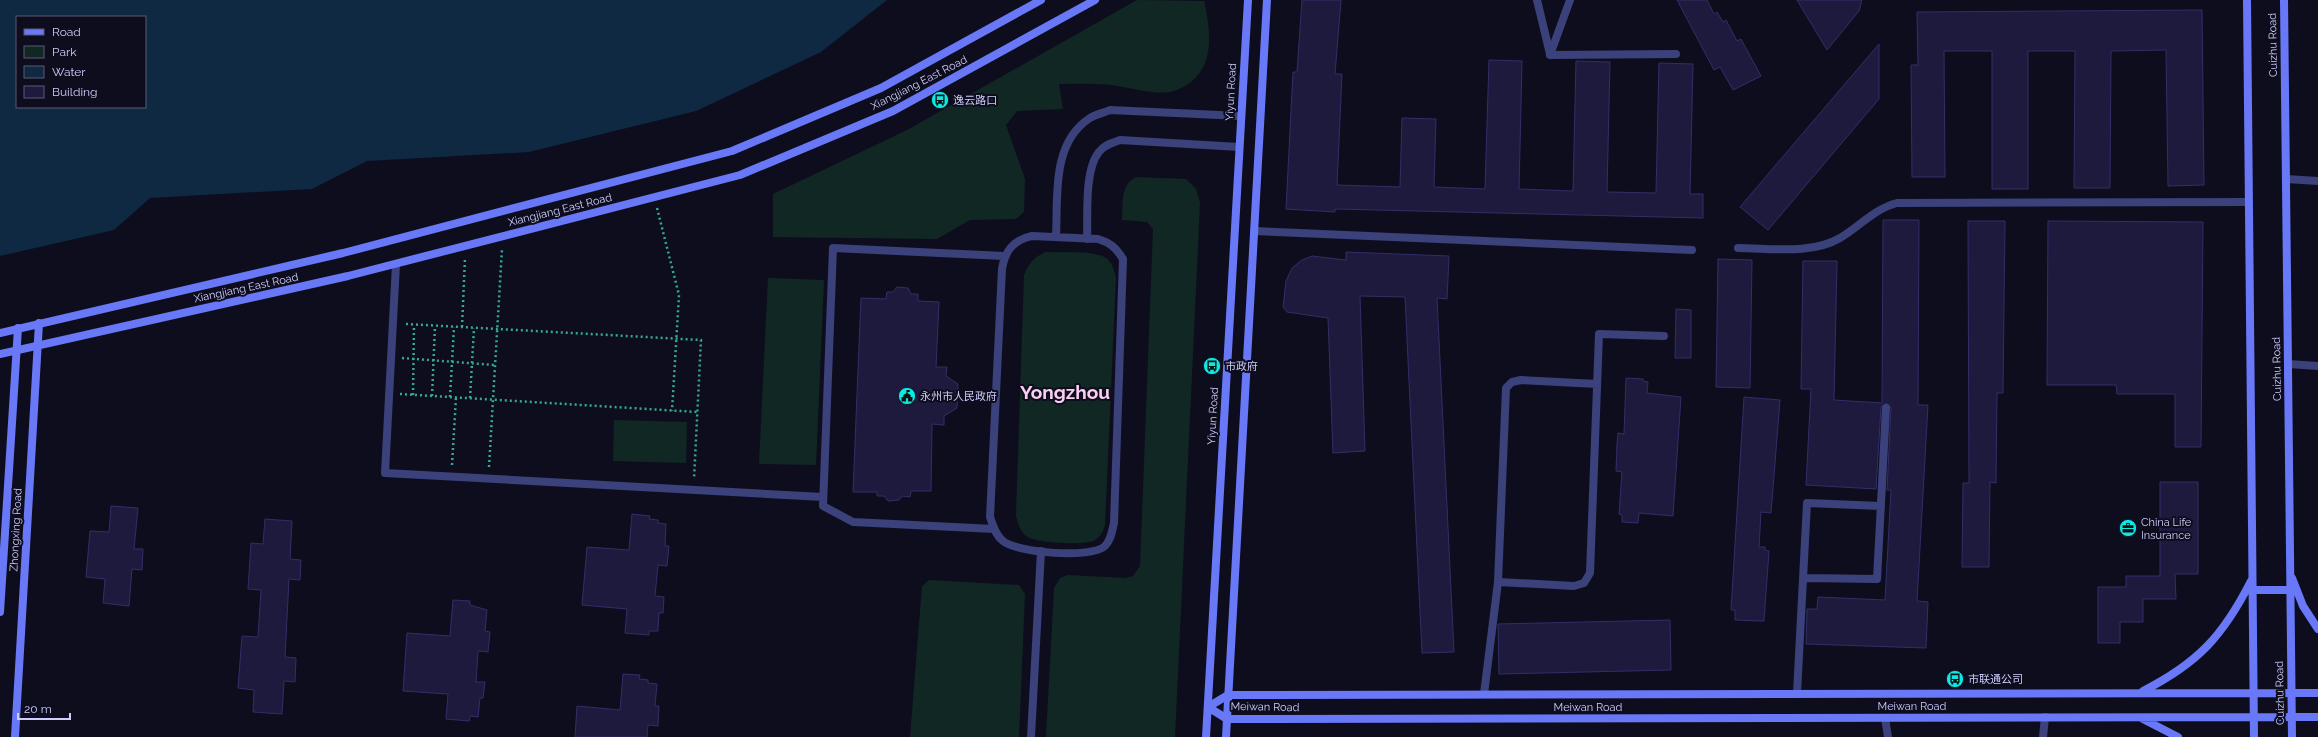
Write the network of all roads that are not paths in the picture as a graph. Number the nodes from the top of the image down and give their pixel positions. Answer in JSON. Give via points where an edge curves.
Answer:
{"nodes":[{"id":1,"x":1041,"y":0,"type":"edge"},
{"id":2,"x":1095,"y":0,"type":"edge"},
{"id":3,"x":1248,"y":0,"type":"edge"},
{"id":4,"x":1267,"y":0,"type":"edge"},
{"id":5,"x":1537,"y":0,"type":"edge"},
{"id":6,"x":1570,"y":0,"type":"edge"},
{"id":7,"x":2247,"y":0,"type":"edge"},
{"id":8,"x":2284,"y":0,"type":"edge"},
{"id":9,"x":1550,"y":54,"type":"junction"},
{"id":10,"x":1676,"y":54,"type":"dead end"},
{"id":11,"x":1241,"y":116,"type":"junction"},
{"id":12,"x":1239,"y":147,"type":"junction"},
{"id":13,"x":2286,"y":179,"type":"junction"},
{"id":14,"x":2318,"y":181,"type":"edge"},
{"id":15,"x":2249,"y":202,"type":"junction"},
{"id":16,"x":1254,"y":231,"type":"junction"},
{"id":17,"x":1056,"y":237,"type":"junction"},
{"id":18,"x":1087,"y":239,"type":"junction"},
{"id":19,"x":1738,"y":248,"type":"dead end"},
{"id":20,"x":1692,"y":250,"type":"dead end"},
{"id":21,"x":1004,"y":256,"type":"junction"},
{"id":22,"x":396,"y":264,"type":"junction"},
{"id":23,"x":39,"y":323,"type":"junction"},
{"id":24,"x":18,"y":328,"type":"junction"},
{"id":25,"x":0,"y":333,"type":"edge"},
{"id":26,"x":1664,"y":336,"type":"dead end"},
{"id":27,"x":38,"y":345,"type":"junction"},
{"id":28,"x":17,"y":350,"type":"junction"},
{"id":29,"x":0,"y":354,"type":"edge"},
{"id":30,"x":2288,"y":364,"type":"junction"},
{"id":31,"x":2318,"y":366,"type":"edge"},
{"id":32,"x":1597,"y":384,"type":"junction"},
{"id":33,"x":1886,"y":408,"type":"dead end"},
{"id":34,"x":823,"y":498,"type":"junction"},
{"id":35,"x":1881,"y":506,"type":"junction"},
{"id":36,"x":994,"y":529,"type":"junction"},
{"id":37,"x":1041,"y":551,"type":"junction"},
{"id":38,"x":2290,"y":572,"type":"junction"},
{"id":39,"x":1804,"y":578,"type":"junction"},
{"id":40,"x":2252,"y":578,"type":"junction"},
{"id":41,"x":1498,"y":582,"type":"junction"},
{"id":42,"x":2252,"y":590,"type":"junction"},
{"id":43,"x":2290,"y":590,"type":"junction"},
{"id":44,"x":0,"y":612,"type":"edge"},
{"id":45,"x":2318,"y":629,"type":"edge"},
{"id":46,"x":2140,"y":692,"type":"junction"},
{"id":47,"x":2254,"y":692,"type":"junction"},
{"id":48,"x":2318,"y":692,"type":"edge"},
{"id":49,"x":1797,"y":693,"type":"junction"},
{"id":50,"x":2291,"y":693,"type":"junction"},
{"id":51,"x":1484,"y":694,"type":"junction"},
{"id":52,"x":1228,"y":695,"type":"junction"},
{"id":53,"x":1208,"y":707,"type":"junction"},
{"id":54,"x":2045,"y":717,"type":"junction"},
{"id":55,"x":2139,"y":717,"type":"junction"},
{"id":56,"x":2254,"y":717,"type":"junction"},
{"id":57,"x":2291,"y":717,"type":"junction"},
{"id":58,"x":2318,"y":717,"type":"edge"},
{"id":59,"x":1885,"y":718,"type":"junction"},
{"id":60,"x":1227,"y":719,"type":"junction"},
{"id":61,"x":15,"y":737,"type":"edge"},
{"id":62,"x":1031,"y":737,"type":"edge"},
{"id":63,"x":1206,"y":737,"type":"edge"},
{"id":64,"x":1226,"y":737,"type":"edge"},
{"id":65,"x":1888,"y":737,"type":"edge"},
{"id":66,"x":2043,"y":737,"type":"edge"},
{"id":67,"x":2178,"y":737,"type":"edge"},
{"id":68,"x":2254,"y":737,"type":"edge"},
{"id":69,"x":2292,"y":737,"type":"edge"}],
"edges":[{"from":1,"to":23,"type":"street","name":"Xiangjiang East Road","via":[[881,88],[732,151],[343,254]]},
{"from":2,"to":22,"type":"street","name":"Xiangjiang East Road","via":[[893,110],[740,175]]},
{"from":3,"to":11,"type":"street","name":"Yiyun Road"},
{"from":4,"to":16,"type":"street"},
{"from":5,"to":9,"type":"street"},
{"from":6,"to":9,"type":"street"},
{"from":7,"to":15,"type":"street"},
{"from":8,"to":13,"type":"street","name":"Cuizhu Road"},
{"from":9,"to":10,"type":"street"},
{"from":11,"to":12,"type":"street","name":"Yiyun Road"},
{"from":11,"to":17,"type":"street","via":[[1110,110],[1090,118],[1073,134],[1062,154],[1058,176]]},
{"from":12,"to":18,"type":"street","via":[[1120,140],[1108,144],[1098,153],[1092,165]]},
{"from":12,"to":53,"type":"street","name":"Yiyun Road"},
{"from":13,"to":14,"type":"street"},
{"from":13,"to":30,"type":"street","name":"Cuizhu Road"},
{"from":15,"to":19,"type":"street","via":[[1897,203],[1881,209],[1828,244],[1812,248]]},
{"from":15,"to":40,"type":"street"},
{"from":16,"to":20,"type":"street"},
{"from":16,"to":52,"type":"street"},
{"from":17,"to":18,"type":"street"},
{"from":17,"to":21,"type":"street","via":[[1021,238]]},
{"from":18,"to":37,"type":"street","via":[[1108,242],[1117,249],[1123,259],[1114,523],[1111,536],[1104,546],[1094,552]]},
{"from":21,"to":34,"type":"street","via":[[833,248]]},
{"from":21,"to":36,"type":"street","via":[[990,517]]},
{"from":22,"to":27,"type":"street","name":"Xiangjiang East Road"},
{"from":22,"to":34,"type":"street","via":[[385,473]]},
{"from":23,"to":24,"type":"street","name":"Xiangjiang East Road"},
{"from":23,"to":27,"type":"street","name":"Zhongxing Road"},
{"from":24,"to":25,"type":"street","name":"Xiangjiang East Road"},
{"from":24,"to":28,"type":"street","name":"Zhongxing Road"},
{"from":26,"to":32,"type":"street","via":[[1600,334]]},
{"from":27,"to":28,"type":"street","name":"Xiangjiang East Road"},
{"from":27,"to":61,"type":"street","name":"Zhongxing Road"},
{"from":28,"to":29,"type":"street","name":"Xiangjiang East Road"},
{"from":28,"to":44,"type":"street","name":"Zhongxing Road"},
{"from":30,"to":31,"type":"street"},
{"from":30,"to":38,"type":"street","name":"Cuizhu Road"},
{"from":32,"to":41,"type":"street","via":[[1590,573],[1584,583],[1574,586]]},
{"from":32,"to":41,"type":"street","via":[[1521,380],[1512,382],[1506,388]]},
{"from":33,"to":35,"type":"street"},
{"from":34,"to":36,"type":"street","via":[[823,506],[853,522]]},
{"from":35,"to":39,"type":"street","via":[[1877,579]]},
{"from":35,"to":39,"type":"street","via":[[1808,503]]},
{"from":36,"to":37,"type":"street","via":[[1002,541],[1013,547]]},
{"from":37,"to":62,"type":"street"},
{"from":38,"to":43,"type":"street","name":"Cuizhu Road"},
{"from":38,"to":45,"type":"street","via":[[2303,606]]},
{"from":39,"to":49,"type":"street"},
{"from":40,"to":42,"type":"street"},
{"from":40,"to":46,"type":"street","via":[[2236,612],[2196,659],[2168,678]]},
{"from":41,"to":51,"type":"street"},
{"from":42,"to":43,"type":"street"},
{"from":42,"to":47,"type":"street"},
{"from":43,"to":50,"type":"street","name":"Cuizhu Road"},
{"from":46,"to":47,"type":"street","name":"Meiwan Road"},
{"from":46,"to":49,"type":"street","name":"Meiwan Road"},
{"from":47,"to":50,"type":"street","name":"Meiwan Road"},
{"from":47,"to":56,"type":"street"},
{"from":48,"to":50,"type":"street","name":"Meiwan Road"},
{"from":49,"to":51,"type":"street","name":"Meiwan Road"},
{"from":50,"to":57,"type":"street","name":"Cuizhu Road"},
{"from":51,"to":52,"type":"street","name":"Meiwan Road"},
{"from":52,"to":53,"type":"street","name":"Meiwan Road"},
{"from":52,"to":60,"type":"street"},
{"from":53,"to":60,"type":"street","name":"Meiwan Road"},
{"from":53,"to":63,"type":"street","name":"Yiyun Road"},
{"from":54,"to":55,"type":"street","name":"Meiwan Road"},
{"from":54,"to":59,"type":"street","name":"Meiwan Road"},
{"from":54,"to":66,"type":"street"},
{"from":55,"to":56,"type":"street","name":"Meiwan Road"},
{"from":55,"to":67,"type":"street"},
{"from":56,"to":57,"type":"street","name":"Meiwan Road"},
{"from":56,"to":68,"type":"street"},
{"from":57,"to":58,"type":"street","name":"Meiwan Road"},
{"from":57,"to":69,"type":"street","name":"Cuizhu Road"},
{"from":59,"to":60,"type":"street","name":"Meiwan Road"},
{"from":59,"to":65,"type":"street"},
{"from":60,"to":64,"type":"street"}]}
